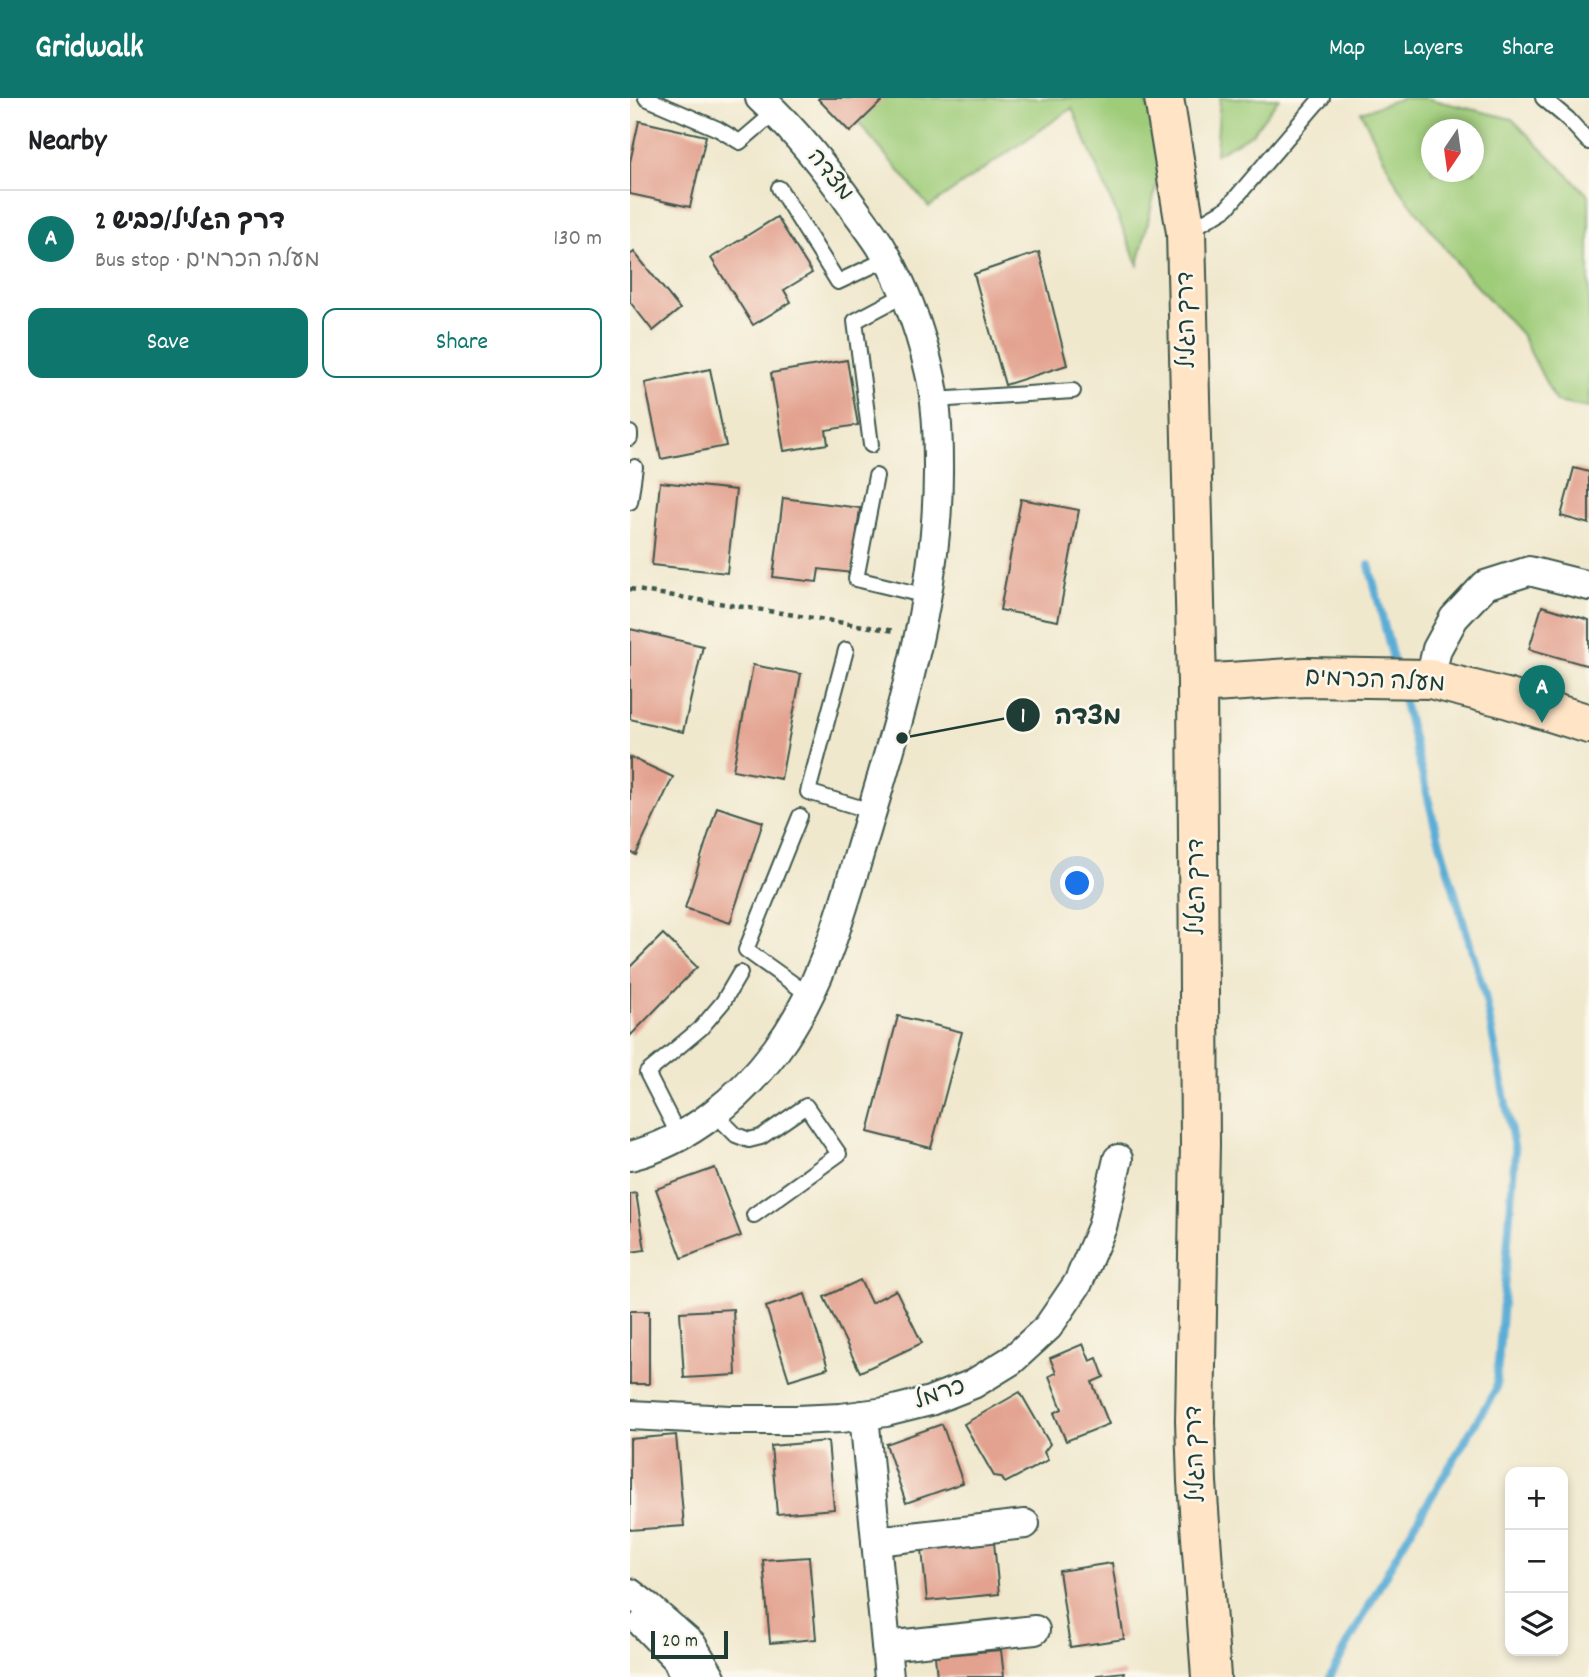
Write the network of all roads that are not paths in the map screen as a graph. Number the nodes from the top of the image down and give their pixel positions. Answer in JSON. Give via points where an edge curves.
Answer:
{"nodes":[{"id":1,"x":646,"y":98,"type":"edge"},
{"id":2,"x":1164,"y":98,"type":"edge"},
{"id":3,"x":1322,"y":98,"type":"edge"},
{"id":4,"x":1543,"y":98,"type":"edge"},
{"id":5,"x":768,"y":105,"type":"edge"},
{"id":6,"x":1589,"y":142,"type":"edge"},
{"id":7,"x":779,"y":188,"type":"dead end"},
{"id":8,"x":1186,"y":232,"type":"junction"},
{"id":9,"x":887,"y":260,"type":"junction"},
{"id":10,"x":904,"y":295,"type":"junction"},
{"id":11,"x":1073,"y":391,"type":"dead end"},
{"id":12,"x":934,"y":400,"type":"junction"},
{"id":13,"x":630,"y":433,"type":"edge"},
{"id":14,"x":630,"y":438,"type":"edge"},
{"id":15,"x":872,"y":445,"type":"dead end"},
{"id":16,"x":635,"y":467,"type":"dead end"},
{"id":17,"x":876,"y":476,"type":"dead end"},
{"id":18,"x":630,"y":502,"type":"edge"},
{"id":19,"x":1589,"y":586,"type":"edge"},
{"id":20,"x":927,"y":596,"type":"junction"},
{"id":21,"x":846,"y":650,"type":"dead end"},
{"id":22,"x":1430,"y":679,"type":"junction"},
{"id":23,"x":1197,"y":684,"type":"junction"},
{"id":24,"x":1589,"y":724,"type":"edge"},
{"id":25,"x":872,"y":811,"type":"junction"},
{"id":26,"x":800,"y":816,"type":"dead end"},
{"id":27,"x":740,"y":973,"type":"dead end"},
{"id":28,"x":809,"y":995,"type":"junction"},
{"id":29,"x":715,"y":1114,"type":"junction"},
{"id":30,"x":679,"y":1136,"type":"junction"},
{"id":31,"x":630,"y":1156,"type":"edge"},
{"id":32,"x":1118,"y":1159,"type":"dead end"},
{"id":33,"x":754,"y":1215,"type":"dead end"},
{"id":34,"x":630,"y":1415,"type":"edge"},
{"id":35,"x":864,"y":1415,"type":"junction"},
{"id":36,"x":1025,"y":1524,"type":"dead end"},
{"id":37,"x":876,"y":1541,"type":"junction"},
{"id":38,"x":630,"y":1593,"type":"edge"},
{"id":39,"x":630,"y":1609,"type":"edge"},
{"id":40,"x":1035,"y":1630,"type":"dead end"},
{"id":41,"x":886,"y":1646,"type":"junction"},
{"id":42,"x":685,"y":1677,"type":"edge"},
{"id":43,"x":710,"y":1677,"type":"edge"},
{"id":44,"x":889,"y":1677,"type":"edge"},
{"id":45,"x":1211,"y":1677,"type":"edge"}],
"edges":[{"from":1,"to":5,"type":"lane","via":[[740,142]]},
{"from":2,"to":8,"type":"street","name":"דרך הגליל"},
{"from":3,"to":8,"type":"lane","via":[[1227,208]]},
{"from":4,"to":6,"type":"lane"},
{"from":5,"to":9,"type":"street","name":"מצדה","via":[[843,193]]},
{"from":7,"to":9,"type":"lane","via":[[838,282]]},
{"from":8,"to":23,"type":"street","name":"דרך הגליל"},
{"from":9,"to":10,"type":"street","name":"מצדה"},
{"from":10,"to":12,"type":"street","name":"מצדה","via":[[930,371]]},
{"from":10,"to":15,"type":"lane","via":[[855,321]]},
{"from":11,"to":12,"type":"lane"},
{"from":12,"to":20,"type":"street","name":"מצדה","via":[[939,501]]},
{"from":13,"to":14,"type":"lane"},
{"from":16,"to":18,"type":"lane"},
{"from":17,"to":20,"type":"lane","via":[[856,579]]},
{"from":19,"to":22,"type":"street","via":[[1529,571],[1485,585],[1454,618],[1437,649]]},
{"from":20,"to":25,"type":"street","name":"מצדה"},
{"from":21,"to":25,"type":"lane","via":[[808,792]]},
{"from":22,"to":23,"type":"street","name":"מעלה הכרמים","via":[[1306,677]]},
{"from":22,"to":24,"type":"street","name":"מעלה הכרמים"},
{"from":23,"to":45,"type":"street","name":"דרך הגליל","via":[[1199,1144],[1194,1401]]},
{"from":25,"to":28,"type":"street","name":"מצדה","via":[[825,961]]},
{"from":26,"to":28,"type":"lane","via":[[746,950]]},
{"from":27,"to":30,"type":"lane","via":[[701,1028],[647,1073]]},
{"from":28,"to":29,"type":"street","name":"מצדה","via":[[777,1049]]},
{"from":29,"to":30,"type":"street","name":"מצדה"},
{"from":29,"to":33,"type":"lane","via":[[736,1135],[749,1140],[761,1138],[806,1106],[839,1154]]},
{"from":30,"to":31,"type":"street","name":"מצדה"},
{"from":32,"to":35,"type":"street","name":"כרמל","via":[[1102,1227],[1078,1283],[1048,1327],[1012,1360],[973,1384],[930,1401]]},
{"from":34,"to":35,"type":"street","name":"כרמל","via":[[764,1420]]},
{"from":35,"to":37,"type":"street"},
{"from":36,"to":37,"type":"street"},
{"from":37,"to":41,"type":"street"},
{"from":38,"to":43,"type":"street","via":[[692,1645]]},
{"from":39,"to":42,"type":"street","via":[[677,1659]]},
{"from":40,"to":41,"type":"street"},
{"from":41,"to":44,"type":"street"}]}
